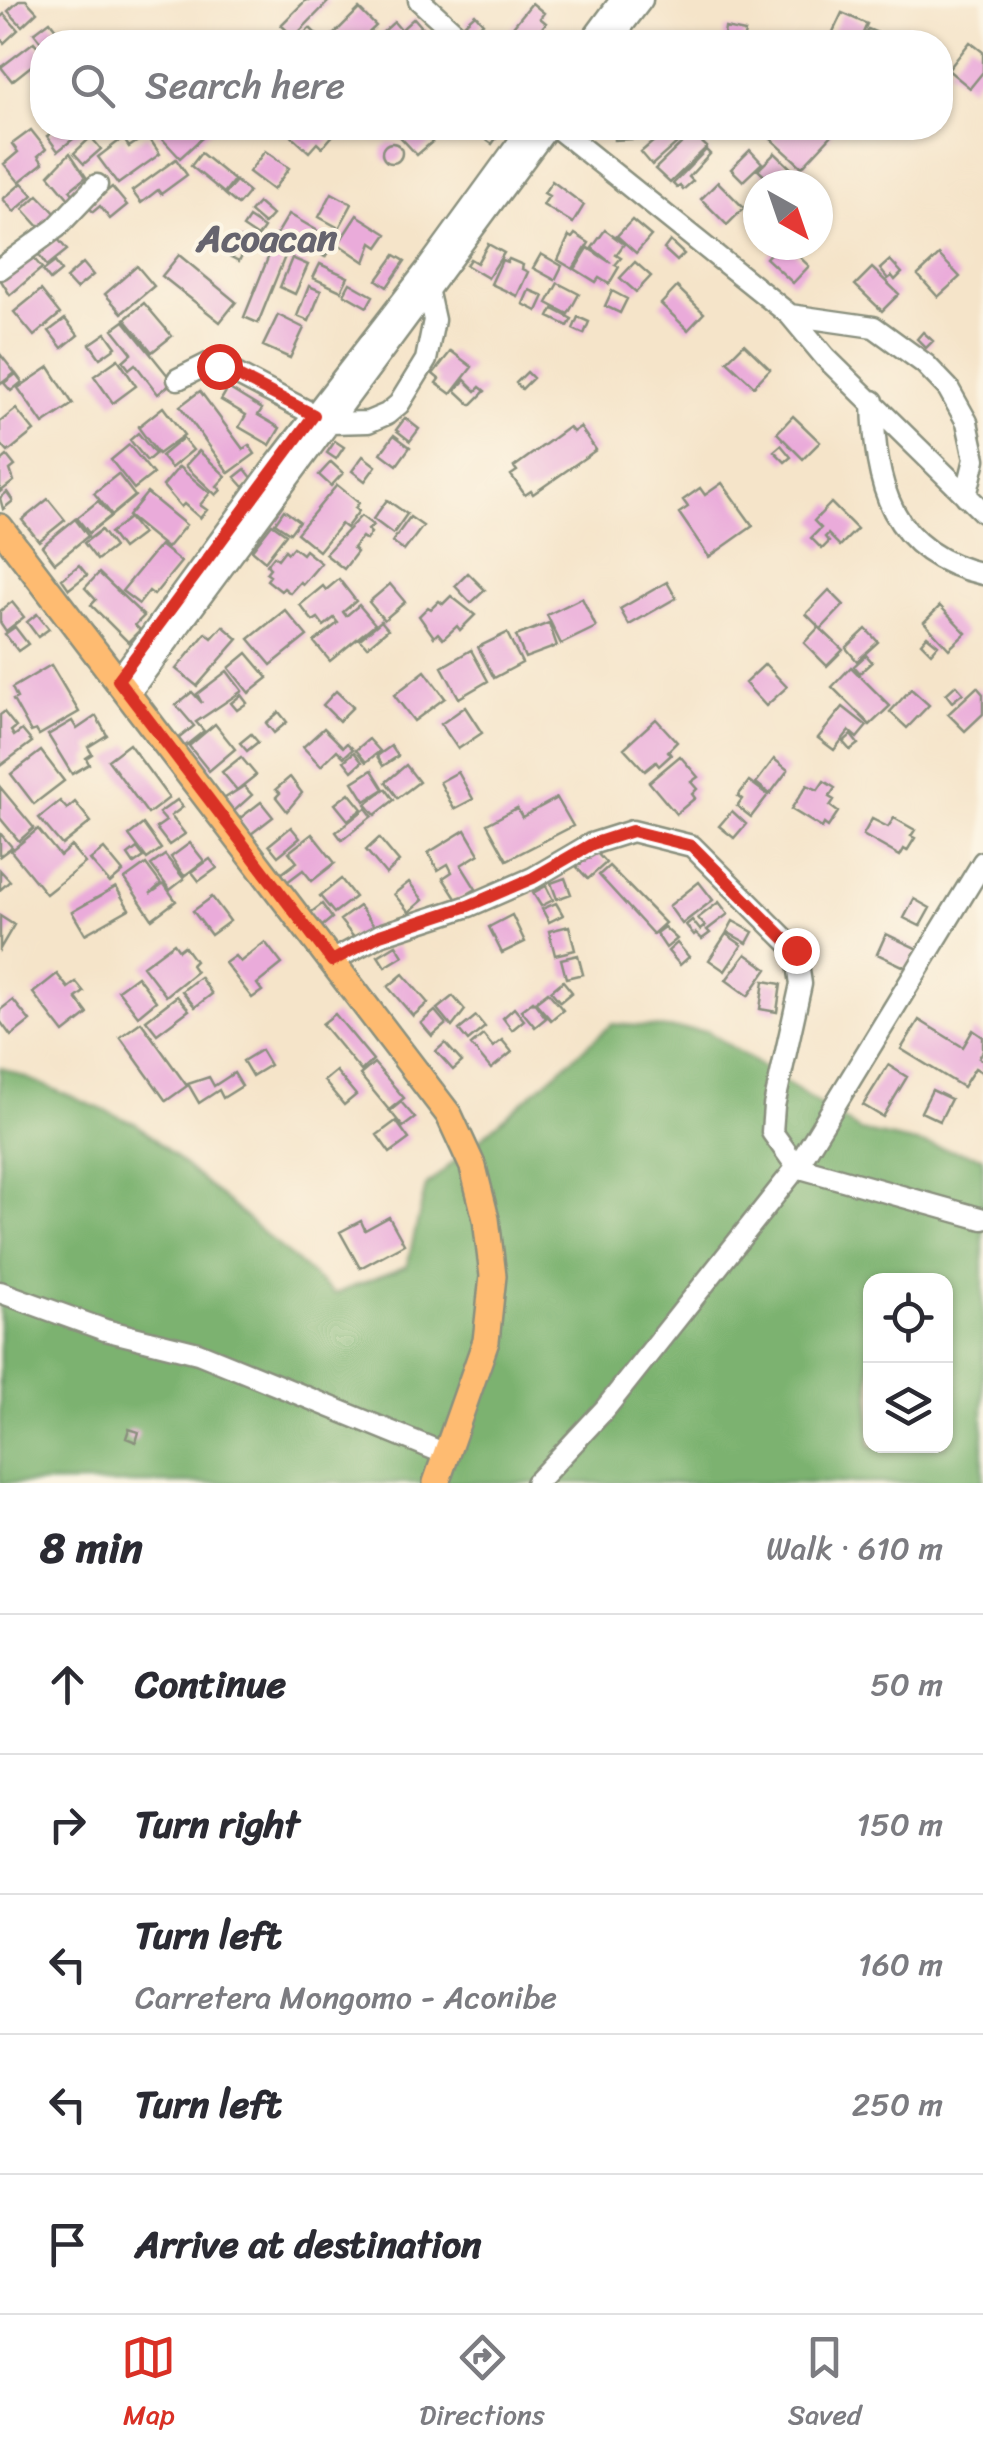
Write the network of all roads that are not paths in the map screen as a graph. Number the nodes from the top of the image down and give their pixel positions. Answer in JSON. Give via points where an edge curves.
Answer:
{"nodes":[{"id":1,"x":420,"y":0,"type":"edge"},
{"id":2,"x":621,"y":0,"type":"edge"},
{"id":3,"x":642,"y":0,"type":"edge"},
{"id":4,"x":452,"y":30,"type":"edge"},
{"id":5,"x":599,"y":30,"type":"edge"},
{"id":6,"x":619,"y":30,"type":"edge"},
{"id":7,"x":520,"y":140,"type":"edge"},
{"id":8,"x":539,"y":140,"type":"edge"},
{"id":9,"x":571,"y":140,"type":"edge"},
{"id":10,"x":97,"y":185,"type":"dead end"},
{"id":11,"x":0,"y":268,"type":"edge"},
{"id":12,"x":428,"y":293,"type":"junction"},
{"id":13,"x":790,"y":315,"type":"junction"},
{"id":14,"x":178,"y":379,"type":"dead end"},
{"id":15,"x":873,"y":400,"type":"junction"},
{"id":16,"x":322,"y":419,"type":"junction"},
{"id":17,"x":966,"y":496,"type":"junction"},
{"id":18,"x":983,"y":512,"type":"edge"},
{"id":19,"x":1,"y":531,"type":"edge"},
{"id":20,"x":983,"y":574,"type":"edge"},
{"id":21,"x":124,"y":687,"type":"junction"},
{"id":22,"x":983,"y":862,"type":"edge"},
{"id":23,"x":332,"y":961,"type":"junction"},
{"id":24,"x":797,"y":1167,"type":"junction"},
{"id":25,"x":983,"y":1219,"type":"edge"},
{"id":26,"x":0,"y":1292,"type":"edge"},
{"id":27,"x":446,"y":1454,"type":"junction"},
{"id":28,"x":436,"y":1483,"type":"edge"},
{"id":29,"x":536,"y":1483,"type":"edge"}],
"edges":[{"from":1,"to":4,"type":"street"},
{"from":2,"to":5,"type":"street"},
{"from":3,"to":6,"type":"street"},
{"from":7,"to":16,"type":"street"},
{"from":8,"to":12,"type":"street"},
{"from":9,"to":13,"type":"street"},
{"from":10,"to":11,"type":"street","via":[[56,228]]},
{"from":12,"to":16,"type":"street"},
{"from":12,"to":16,"type":"street","via":[[432,342],[399,404],[368,422]]},
{"from":13,"to":15,"type":"street"},
{"from":13,"to":17,"type":"street","via":[[874,327],[948,388],[967,422],[976,459]]},
{"from":14,"to":16,"type":"street","via":[[219,366]]},
{"from":15,"to":17,"type":"street"},
{"from":15,"to":20,"type":"street","via":[[890,509],[944,562]]},
{"from":16,"to":21,"type":"street"},
{"from":17,"to":18,"type":"street"},
{"from":19,"to":21,"type":"main road"},
{"from":21,"to":23,"type":"main road"},
{"from":22,"to":24,"type":"street"},
{"from":23,"to":24,"type":"street","via":[[632,831],[692,846],[796,950],[801,984],[772,1132]]},
{"from":23,"to":27,"type":"main road","via":[[449,1115],[473,1167],[486,1219],[493,1276],[486,1341]]},
{"from":24,"to":25,"type":"street"},
{"from":24,"to":29,"type":"street","via":[[605,1409]]},
{"from":26,"to":27,"type":"street","via":[[105,1330],[198,1353]]},
{"from":27,"to":28,"type":"main road"}]}
